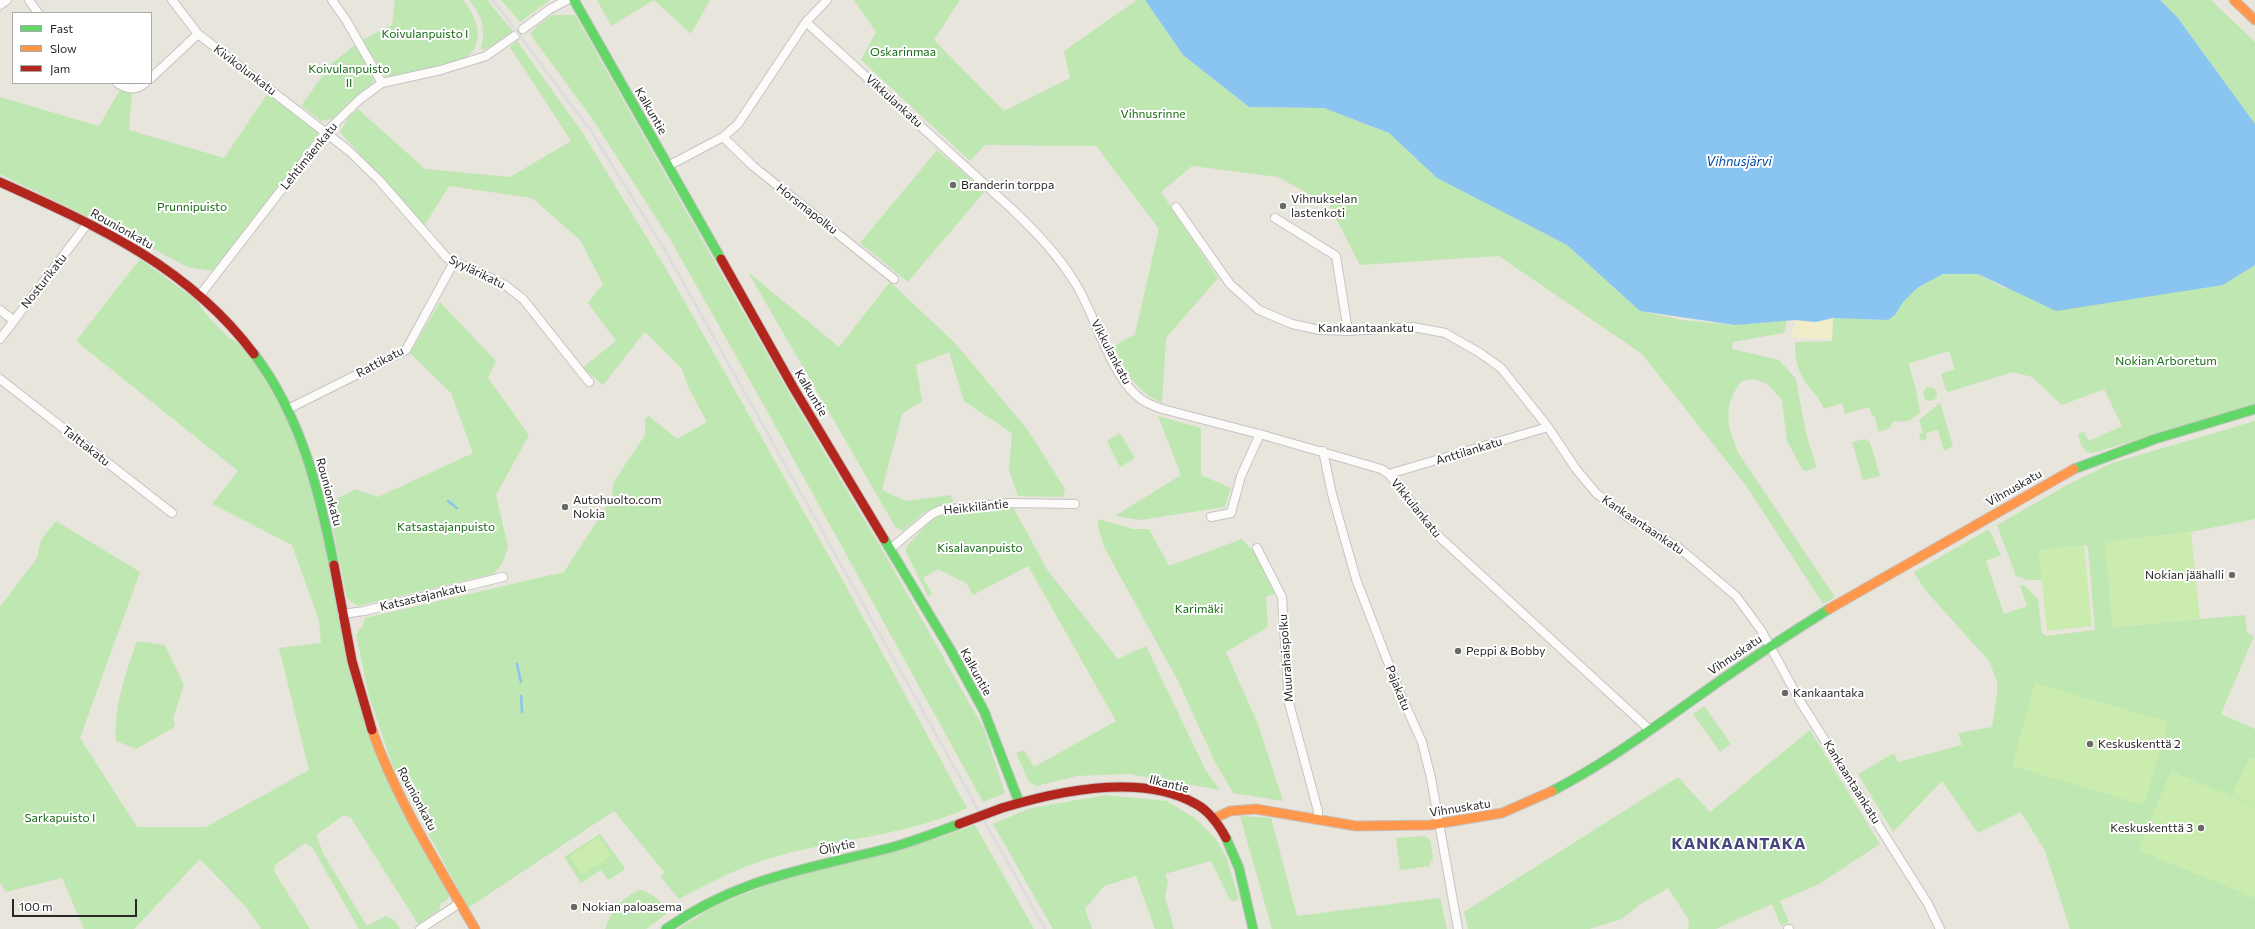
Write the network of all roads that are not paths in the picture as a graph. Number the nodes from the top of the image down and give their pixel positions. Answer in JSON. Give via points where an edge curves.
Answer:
{"nodes":[{"id":1,"x":7,"y":0,"type":"edge"},
{"id":2,"x":29,"y":0,"type":"edge"},
{"id":3,"x":172,"y":0,"type":"edge"},
{"id":4,"x":332,"y":0,"type":"edge"},
{"id":5,"x":567,"y":0,"type":"edge"},
{"id":6,"x":574,"y":0,"type":"edge"},
{"id":7,"x":827,"y":0,"type":"edge"},
{"id":8,"x":2234,"y":0,"type":"edge"},
{"id":9,"x":0,"y":5,"type":"edge"},
{"id":10,"x":37,"y":12,"type":"edge"},
{"id":11,"x":2255,"y":20,"type":"edge"},
{"id":12,"x":806,"y":22,"type":"junction"},
{"id":13,"x":198,"y":34,"type":"junction"},
{"id":14,"x":152,"y":77,"type":"edge"},
{"id":15,"x":382,"y":83,"type":"junction"},
{"id":16,"x":119,"y":84,"type":"edge"},
{"id":17,"x":143,"y":84,"type":"edge"},
{"id":18,"x":326,"y":132,"type":"junction"},
{"id":19,"x":723,"y":137,"type":"junction"},
{"id":20,"x":668,"y":166,"type":"junction"},
{"id":21,"x":0,"y":182,"type":"edge"},
{"id":22,"x":1176,"y":207,"type":"dead end"},
{"id":23,"x":1275,"y":218,"type":"dead end"},
{"id":24,"x":88,"y":224,"type":"junction"},
{"id":25,"x":454,"y":262,"type":"junction"},
{"id":26,"x":894,"y":279,"type":"dead end"},
{"id":27,"x":200,"y":295,"type":"junction"},
{"id":28,"x":0,"y":310,"type":"edge"},
{"id":29,"x":14,"y":320,"type":"junction"},
{"id":30,"x":1348,"y":331,"type":"junction"},
{"id":31,"x":0,"y":339,"type":"edge"},
{"id":32,"x":0,"y":379,"type":"edge"},
{"id":33,"x":589,"y":382,"type":"dead end"},
{"id":34,"x":288,"y":409,"type":"junction"},
{"id":35,"x":2255,"y":409,"type":"edge"},
{"id":36,"x":1548,"y":427,"type":"junction"},
{"id":37,"x":1260,"y":434,"type":"junction"},
{"id":38,"x":1323,"y":451,"type":"junction"},
{"id":39,"x":1389,"y":474,"type":"junction"},
{"id":40,"x":1075,"y":504,"type":"dead end"},
{"id":41,"x":172,"y":513,"type":"dead end"},
{"id":42,"x":1211,"y":516,"type":"dead end"},
{"id":43,"x":1257,"y":548,"type":"dead end"},
{"id":44,"x":890,"y":549,"type":"junction"},
{"id":45,"x":503,"y":577,"type":"dead end"},
{"id":46,"x":342,"y":614,"type":"junction"},
{"id":47,"x":1768,"y":646,"type":"junction"},
{"id":48,"x":1650,"y":730,"type":"junction"},
{"id":49,"x":1019,"y":802,"type":"junction"},
{"id":50,"x":1318,"y":818,"type":"junction"},
{"id":51,"x":1213,"y":819,"type":"junction"},
{"id":52,"x":1438,"y":824,"type":"junction"},
{"id":53,"x":460,"y":902,"type":"junction"},
{"id":54,"x":420,"y":929,"type":"edge"},
{"id":55,"x":475,"y":929,"type":"edge"},
{"id":56,"x":666,"y":929,"type":"edge"},
{"id":57,"x":1253,"y":929,"type":"edge"},
{"id":58,"x":1458,"y":929,"type":"edge"},
{"id":59,"x":1940,"y":929,"type":"edge"}],
"edges":[{"from":1,"to":9,"type":"street"},
{"from":2,"to":10,"type":"street"},
{"from":3,"to":13,"type":"street","name":"Kivikolunkatu"},
{"from":4,"to":15,"type":"street"},
{"from":5,"to":15,"type":"street","name":"Lehtimäenkatu","via":[[550,9],[486,56],[441,70]]},
{"from":6,"to":20,"type":"street","name":"Kalkuntie"},
{"from":7,"to":12,"type":"street"},
{"from":8,"to":11,"type":"street"},
{"from":12,"to":19,"type":"street","via":[[738,124]]},
{"from":12,"to":37,"type":"street","name":"Vikkulankatu","via":[[1044,240],[1077,285],[1119,371],[1136,396],[1166,410]]},
{"from":13,"to":14,"type":"street"},
{"from":13,"to":18,"type":"street","name":"Kivikolunkatu"},
{"from":15,"to":18,"type":"street","name":"Lehtimäenkatu","via":[[360,99]]},
{"from":16,"to":17,"type":"street","via":[[131,89]]},
{"from":18,"to":25,"type":"street","name":"Syylärikatu","via":[[378,180],[447,258]]},
{"from":18,"to":27,"type":"street","name":"Lehtimäenkatu"},
{"from":19,"to":20,"type":"street"},
{"from":19,"to":26,"type":"street","name":"Horsmapolku","via":[[753,166]]},
{"from":20,"to":44,"type":"street","name":"Kalkuntie","via":[[793,387]]},
{"from":21,"to":24,"type":"street","name":"Rounionkatu"},
{"from":22,"to":30,"type":"street","name":"Kankaantaankatu","via":[[1230,284],[1259,310],[1292,324],[1320,330]]},
{"from":23,"to":30,"type":"street","via":[[1336,256]]},
{"from":24,"to":27,"type":"street","name":"Rounionkatu","via":[[136,249],[182,279]]},
{"from":24,"to":29,"type":"street","name":"Nosturikatu"},
{"from":25,"to":33,"type":"street","name":"Syylärikatu","via":[[514,291],[532,309]]},
{"from":25,"to":34,"type":"street","name":"Rattikatu","via":[[406,350]]},
{"from":27,"to":34,"type":"street","name":"Rounionkatu","via":[[258,359]]},
{"from":28,"to":29,"type":"street"},
{"from":29,"to":31,"type":"street","name":"Nosturikatu"},
{"from":30,"to":36,"type":"street","name":"Kankaantaankatu","via":[[1413,327],[1445,333],[1501,368]]},
{"from":32,"to":41,"type":"street","name":"Talttakatu"},
{"from":34,"to":46,"type":"street","name":"Rounionkatu","via":[[315,482]]},
{"from":35,"to":47,"type":"street","name":"Vihnuskatu","via":[[2131,446],[2058,476]]},
{"from":36,"to":39,"type":"street","name":"Anttilankatu"},
{"from":36,"to":47,"type":"street","name":"Kankaantaankatu","via":[[1596,493],[1629,518],[1678,547],[1736,596]]},
{"from":37,"to":38,"type":"street","name":"Vikkulankatu"},
{"from":37,"to":42,"type":"street","via":[[1241,476],[1231,513]]},
{"from":38,"to":39,"type":"street","name":"Vikkulankatu","via":[[1381,469]]},
{"from":38,"to":52,"type":"street","name":"Pajakatu","via":[[1332,494],[1356,579],[1399,692],[1422,742]]},
{"from":39,"to":48,"type":"street","name":"Vikkulankatu","via":[[1434,532]]},
{"from":40,"to":44,"type":"street","name":"Heikkiläntie","via":[[1009,503],[941,510],[932,514]]},
{"from":43,"to":50,"type":"street","name":"Muurahaispolku","via":[[1282,597],[1289,703]]},
{"from":44,"to":49,"type":"street","name":"Kalkuntie","via":[[984,711]]},
{"from":45,"to":46,"type":"street","name":"Katsastajankatu","via":[[364,611]]},
{"from":46,"to":53,"type":"street","name":"Rounionkatu","via":[[357,683],[380,749],[400,795]]},
{"from":47,"to":48,"type":"street","name":"Vihnuskatu"},
{"from":47,"to":59,"type":"street","name":"Kankaantaankatu","via":[[1924,898]]},
{"from":48,"to":52,"type":"street","name":"Vihnuskatu","via":[[1574,780],[1537,799],[1502,813]]},
{"from":49,"to":51,"type":"street","name":"Ilkantie","via":[[1082,789],[1139,789],[1183,798],[1200,807]]},
{"from":49,"to":56,"type":"street","name":"Öljytie","bridge":true,"via":[[884,850],[772,876],[708,902],[680,917]]},
{"from":50,"to":51,"type":"street","name":"Vihnuskatu","via":[[1243,809],[1230,811]]},
{"from":50,"to":52,"type":"street","name":"Vihnuskatu","via":[[1375,827]]},
{"from":51,"to":57,"type":"street","name":"Ilkantie","via":[[1224,834],[1234,856]]},
{"from":52,"to":58,"type":"street","name":"Pajakatu"},
{"from":53,"to":54,"type":"street"},
{"from":53,"to":55,"type":"street","name":"Rounionkatu"}]}
